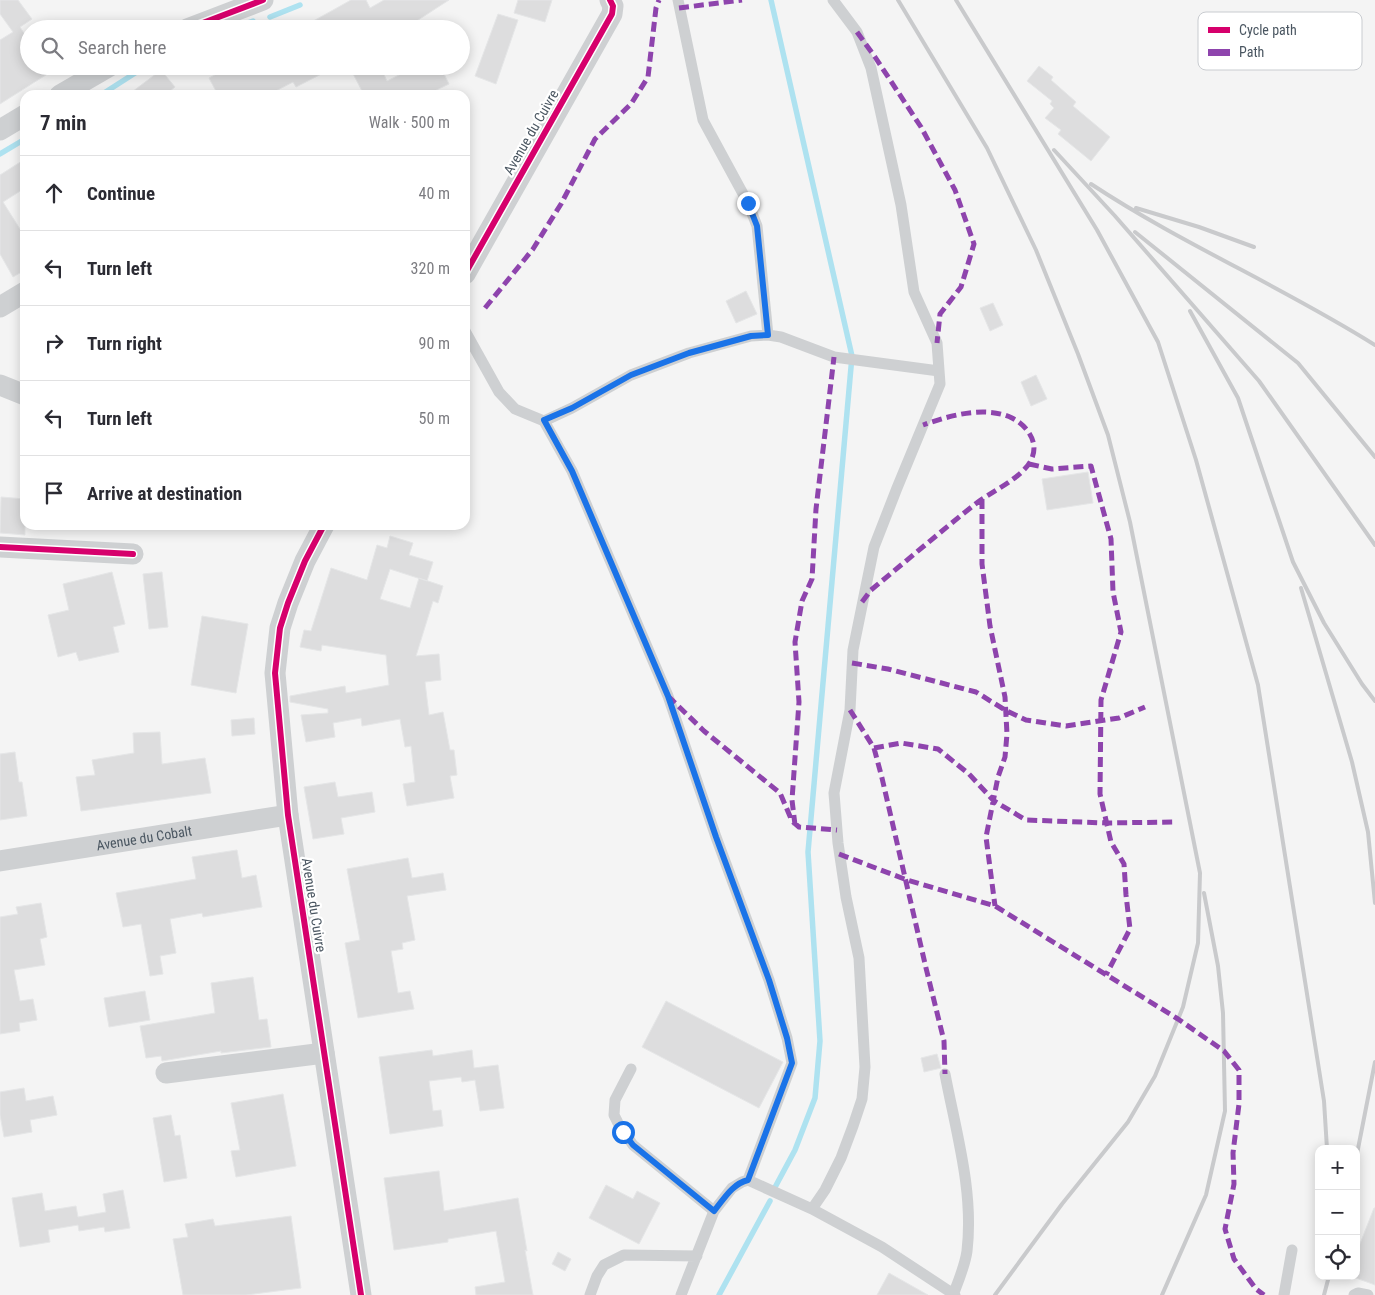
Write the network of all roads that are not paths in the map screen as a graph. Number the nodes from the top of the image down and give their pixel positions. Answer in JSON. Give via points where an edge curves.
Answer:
{"nodes":[{"id":1,"x":263,"y":0,"type":"edge"},
{"id":2,"x":610,"y":0,"type":"edge"},
{"id":3,"x":678,"y":0,"type":"edge"},
{"id":4,"x":834,"y":0,"type":"edge"},
{"id":5,"x":230,"y":6,"type":"edge"},
{"id":6,"x":204,"y":20,"type":"edge"},
{"id":7,"x":94,"y":75,"type":"edge"},
{"id":8,"x":69,"y":90,"type":"edge"},
{"id":9,"x":20,"y":118,"type":"edge"},
{"id":10,"x":0,"y":130,"type":"edge"},
{"id":11,"x":470,"y":265,"type":"edge"},
{"id":12,"x":20,"y":295,"type":"edge"},
{"id":13,"x":0,"y":307,"type":"edge"},
{"id":14,"x":768,"y":335,"type":"junction"},
{"id":15,"x":470,"y":340,"type":"edge"},
{"id":16,"x":939,"y":371,"type":"junction"},
{"id":17,"x":0,"y":385,"type":"edge"},
{"id":18,"x":20,"y":393,"type":"edge"},
{"id":19,"x":544,"y":420,"type":"junction"},
{"id":20,"x":321,"y":530,"type":"edge"},
{"id":21,"x":0,"y":547,"type":"edge"},
{"id":22,"x":133,"y":554,"type":"dead end"},
{"id":23,"x":288,"y":814,"type":"junction"},
{"id":24,"x":0,"y":861,"type":"edge"},
{"id":25,"x":324,"y":1053,"type":"junction"},
{"id":26,"x":631,"y":1069,"type":"dead end"},
{"id":27,"x":166,"y":1073,"type":"dead end"},
{"id":28,"x":945,"y":1074,"type":"dead end"},
{"id":29,"x":748,"y":1180,"type":"junction"},
{"id":30,"x":812,"y":1209,"type":"junction"},
{"id":31,"x":714,"y":1211,"type":"junction"},
{"id":32,"x":1292,"y":1250,"type":"dead end"},
{"id":33,"x":696,"y":1256,"type":"junction"},
{"id":34,"x":361,"y":1295,"type":"edge"},
{"id":35,"x":590,"y":1295,"type":"edge"},
{"id":36,"x":682,"y":1295,"type":"edge"},
{"id":37,"x":954,"y":1295,"type":"edge"},
{"id":38,"x":1284,"y":1295,"type":"edge"},
{"id":39,"x":1354,"y":1295,"type":"edge"},
{"id":40,"x":1368,"y":1295,"type":"edge"}],
"edges":[{"from":1,"to":5,"type":"street"},
{"from":2,"to":11,"type":"street","name":"Avenue du Cuivre","via":[[612,14]]},
{"from":3,"to":14,"type":"lane","via":[[703,120],[757,226]]},
{"from":4,"to":16,"type":"lane","via":[[857,32],[871,68],[901,205],[914,292],[937,342]]},
{"from":5,"to":6,"type":"street"},
{"from":7,"to":8,"type":"street"},
{"from":9,"to":10,"type":"street"},
{"from":12,"to":13,"type":"street"},
{"from":14,"to":16,"type":"lane","via":[[834,357]]},
{"from":14,"to":19,"type":"lane","via":[[751,336],[689,353],[639,372]]},
{"from":15,"to":19,"type":"lane","via":[[499,392],[515,409]]},
{"from":16,"to":30,"type":"lane","via":[[940,384],[874,547],[853,650],[850,710],[834,793],[846,896],[859,958],[865,1067],[862,1099],[842,1158]]},
{"from":17,"to":18,"type":"street"},
{"from":19,"to":29,"type":"lane","via":[[572,471],[668,696],[787,1038],[792,1063]]},
{"from":20,"to":23,"type":"street","name":"Avenue du Cuivre","via":[[288,603],[277,650],[275,673]]},
{"from":21,"to":22,"type":"street"},
{"from":23,"to":24,"type":"street","name":"Avenue du Cobalt"},
{"from":23,"to":25,"type":"street","name":"Avenue du Cuivre"},
{"from":25,"to":27,"type":"street"},
{"from":25,"to":34,"type":"street","name":"Avenue du Cuivre"},
{"from":26,"to":31,"type":"lane","via":[[615,1100],[614,1115],[618,1123],[633,1145]]},
{"from":28,"to":37,"type":"lane","via":[[969,1220],[966,1254]]},
{"from":29,"to":30,"type":"lane"},
{"from":29,"to":31,"type":"lane","via":[[732,1188]]},
{"from":30,"to":37,"type":"lane","via":[[882,1247]]},
{"from":31,"to":33,"type":"lane"},
{"from":32,"to":38,"type":"lane"},
{"from":33,"to":35,"type":"lane","via":[[624,1255],[604,1265]]},
{"from":33,"to":36,"type":"lane"},
{"from":39,"to":40,"type":"lane"}]}
